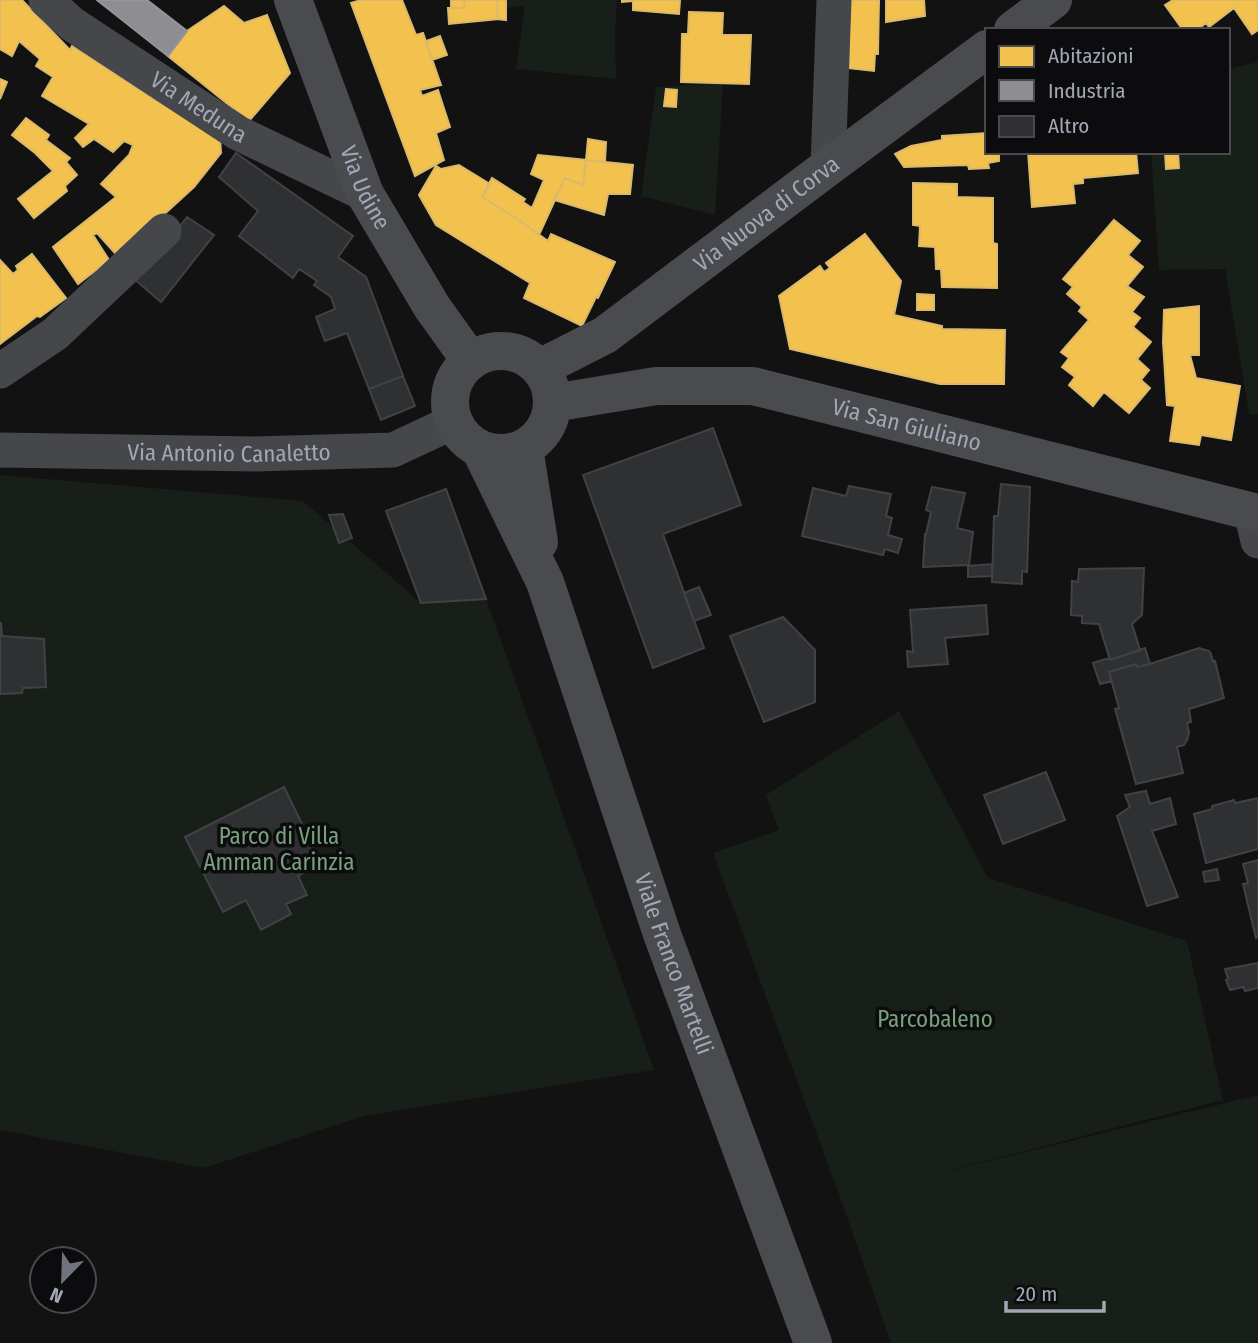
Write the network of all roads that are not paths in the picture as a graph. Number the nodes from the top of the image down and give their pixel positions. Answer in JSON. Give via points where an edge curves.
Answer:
{"nodes":[{"id":1,"x":46,"y":0,"type":"edge"},
{"id":2,"x":293,"y":0,"type":"edge"},
{"id":3,"x":834,"y":0,"type":"edge"},
{"id":4,"x":1053,"y":0,"type":"edge"},
{"id":5,"x":1016,"y":28,"type":"edge"},
{"id":6,"x":985,"y":50,"type":"edge"},
{"id":7,"x":828,"y":167,"type":"junction"},
{"id":8,"x":365,"y":194,"type":"junction"},
{"id":9,"x":164,"y":231,"type":"dead end"},
{"id":10,"x":470,"y":360,"type":"junction"},
{"id":11,"x":0,"y":371,"type":"edge"},
{"id":12,"x":546,"y":385,"type":"junction"},
{"id":13,"x":453,"y":422,"type":"junction"},
{"id":14,"x":524,"y":448,"type":"junction"},
{"id":15,"x":480,"y":449,"type":"junction"},
{"id":16,"x":0,"y":450,"type":"edge"},
{"id":17,"x":1256,"y":522,"type":"edge"},
{"id":18,"x":545,"y":582,"type":"junction"},
{"id":19,"x":813,"y":1343,"type":"edge"}],
"edges":[{"from":1,"to":8,"type":"street","name":"Via Meduna","via":[[72,24],[238,133]]},
{"from":2,"to":8,"type":"main road","name":"Via Udine"},
{"from":3,"to":7,"type":"street"},
{"from":4,"to":5,"type":"main road"},
{"from":6,"to":7,"type":"main road","name":"Via Nuova di Corva"},
{"from":7,"to":12,"type":"main road","name":"Via Nuova di Corva"},
{"from":8,"to":10,"type":"main road","name":"Via Udine","via":[[432,307]]},
{"from":9,"to":11,"type":"street","via":[[55,334]]},
{"from":10,"to":12,"type":"main road","via":[[492,351],[520,354],[531,360]]},
{"from":10,"to":13,"type":"main road","via":[[451,390]]},
{"from":12,"to":14,"type":"main road","via":[[549,421]]},
{"from":12,"to":17,"type":"main road","name":"Via San Giuliano","via":[[753,386]]},
{"from":13,"to":15,"type":"main road"},
{"from":13,"to":16,"type":"street","name":"Via Antonio Canaletto","via":[[393,450],[255,454]]},
{"from":14,"to":15,"type":"main road","via":[[509,453]]},
{"from":14,"to":18,"type":"main road","name":"Viale Franco Martelli"},
{"from":15,"to":18,"type":"main road","name":"Viale Franco Martelli"},
{"from":18,"to":19,"type":"main road","name":"Viale Franco Martelli","via":[[662,934]]}]}
